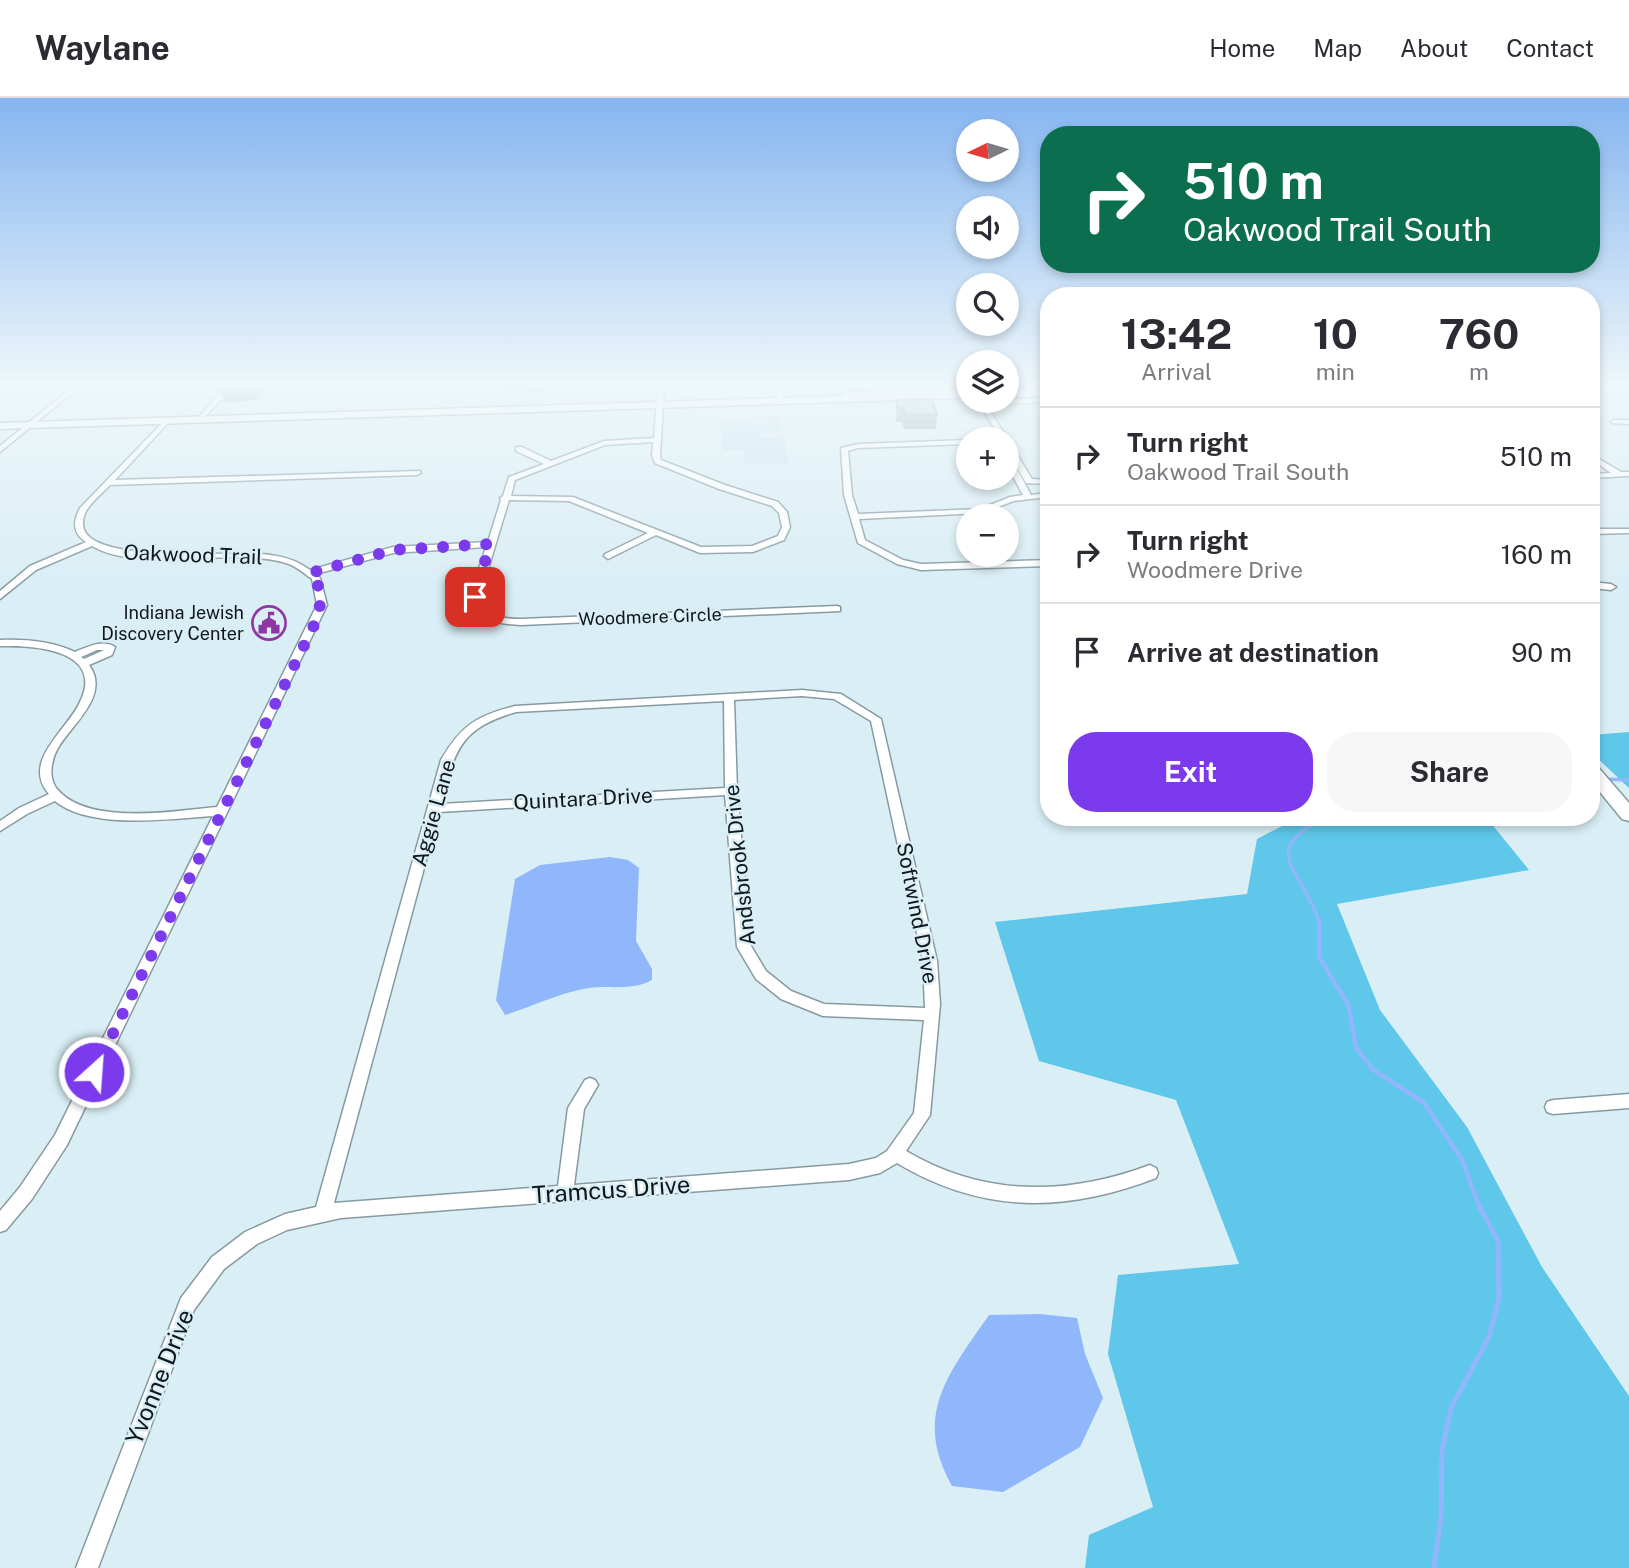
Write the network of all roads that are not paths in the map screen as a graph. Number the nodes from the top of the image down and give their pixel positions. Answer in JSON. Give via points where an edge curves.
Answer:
{"nodes":[{"id":1,"x":135,"y":455,"type":"edge"},
{"id":2,"x":531,"y":455,"type":"edge"},
{"id":3,"x":572,"y":455,"type":"edge"},
{"id":4,"x":656,"y":455,"type":"edge"},
{"id":5,"x":842,"y":455,"type":"edge"},
{"id":6,"x":1600,"y":461,"type":"edge"},
{"id":7,"x":549,"y":463,"type":"junction"},
{"id":8,"x":1019,"y":464,"type":"edge"},
{"id":9,"x":417,"y":473,"type":"dead end"},
{"id":10,"x":1624,"y":475,"type":"edge"},
{"id":11,"x":1600,"y":476,"type":"edge"},
{"id":12,"x":1019,"y":481,"type":"edge"},
{"id":13,"x":1040,"y":482,"type":"edge"},
{"id":14,"x":108,"y":483,"type":"junction"},
{"id":15,"x":1040,"y":496,"type":"edge"},
{"id":16,"x":1028,"y":497,"type":"junction"},
{"id":17,"x":505,"y":498,"type":"junction"},
{"id":18,"x":1002,"y":504,"type":"edge"},
{"id":19,"x":956,"y":515,"type":"edge"},
{"id":20,"x":856,"y":517,"type":"junction"},
{"id":21,"x":1629,"y":530,"type":"edge"},
{"id":22,"x":1600,"y":532,"type":"edge"},
{"id":23,"x":654,"y":533,"type":"junction"},
{"id":24,"x":91,"y":543,"type":"junction"},
{"id":25,"x":490,"y":544,"type":"junction"},
{"id":26,"x":713,"y":551,"type":"joint"},
{"id":27,"x":608,"y":556,"type":"dead end"},
{"id":28,"x":1040,"y":563,"type":"edge"},
{"id":29,"x":1019,"y":564,"type":"edge"},
{"id":30,"x":956,"y":566,"type":"edge"},
{"id":31,"x":310,"y":573,"type":"junction"},
{"id":32,"x":1600,"y":586,"type":"edge"},
{"id":33,"x":1611,"y":587,"type":"dead end"},
{"id":34,"x":0,"y":596,"type":"edge"},
{"id":35,"x":475,"y":597,"type":"joint"},
{"id":36,"x":837,"y":609,"type":"dead end"},
{"id":37,"x":0,"y":643,"type":"edge"},
{"id":38,"x":729,"y":697,"type":"junction"},
{"id":39,"x":867,"y":712,"type":"joint"},
{"id":40,"x":1600,"y":780,"type":"edge"},
{"id":41,"x":731,"y":791,"type":"junction"},
{"id":42,"x":55,"y":796,"type":"junction"},
{"id":43,"x":434,"y":807,"type":"junction"},
{"id":44,"x":223,"y":811,"type":"junction"},
{"id":45,"x":1629,"y":814,"type":"edge"},
{"id":46,"x":0,"y":827,"type":"edge"},
{"id":47,"x":932,"y":1014,"type":"junction"},
{"id":48,"x":590,"y":1085,"type":"dead end"},
{"id":49,"x":1629,"y":1101,"type":"edge"},
{"id":50,"x":1553,"y":1107,"type":"dead end"},
{"id":51,"x":895,"y":1153,"type":"junction"},
{"id":52,"x":1150,"y":1172,"type":"dead end"},
{"id":53,"x":565,"y":1193,"type":"junction"},
{"id":54,"x":323,"y":1214,"type":"junction"},
{"id":55,"x":0,"y":1224,"type":"edge"},
{"id":56,"x":86,"y":1568,"type":"edge"}],
"edges":[{"from":1,"to":14,"type":"street"},
{"from":2,"to":7,"type":"street"},
{"from":3,"to":7,"type":"street"},
{"from":4,"to":26,"type":"street","via":[[665,465],[771,502],[783,512],[785,532],[775,542],[753,549]]},
{"from":5,"to":20,"type":"street"},
{"from":6,"to":10,"type":"street"},
{"from":7,"to":17,"type":"street","via":[[515,477]]},
{"from":8,"to":13,"type":"street","via":[[1029,481]]},
{"from":9,"to":14,"type":"street"},
{"from":10,"to":11,"type":"street"},
{"from":12,"to":16,"type":"street"},
{"from":14,"to":24,"type":"street","via":[[80,517],[79,532]]},
{"from":15,"to":16,"type":"street"},
{"from":16,"to":18,"type":"street"},
{"from":17,"to":23,"type":"street","via":[[568,498]]},
{"from":17,"to":25,"type":"street"},
{"from":19,"to":20,"type":"street"},
{"from":20,"to":30,"type":"street","via":[[863,543],[913,566]]},
{"from":21,"to":22,"type":"street"},
{"from":23,"to":26,"type":"street"},
{"from":23,"to":27,"type":"street"},
{"from":24,"to":31,"type":"street","name":"Oakwood Trail","via":[[141,556],[264,556],[291,562]]},
{"from":24,"to":34,"type":"street","via":[[27,572]]},
{"from":25,"to":31,"type":"street","via":[[393,550]]},
{"from":25,"to":35,"type":"street"},
{"from":28,"to":29,"type":"street"},
{"from":31,"to":44,"type":"street","via":[[322,592],[320,612]]},
{"from":32,"to":33,"type":"street"},
{"from":35,"to":36,"type":"street","name":"Woodmere Circle","via":[[475,605],[485,615],[517,622]]},
{"from":37,"to":42,"type":"street","via":[[46,646],[79,660],[91,680],[89,695],[53,747],[46,767],[47,783]]},
{"from":38,"to":39,"type":"street","name":"Aggie Lane","via":[[827,694]]},
{"from":38,"to":41,"type":"street","name":"Andsbrook Drive"},
{"from":38,"to":43,"type":"street","name":"Aggie Lane","via":[[515,709],[489,716],[460,735],[447,760]]},
{"from":39,"to":47,"type":"street","name":"Softwind Drive","via":[[876,719],[930,961]]},
{"from":40,"to":45,"type":"street"},
{"from":41,"to":43,"type":"street","name":"Quintara Drive"},
{"from":41,"to":47,"type":"street","name":"Andsbrook Drive","via":[[744,947],[761,975],[786,995],[823,1010]]},
{"from":42,"to":44,"type":"street","via":[[78,809],[107,815]]},
{"from":42,"to":46,"type":"street"},
{"from":43,"to":54,"type":"street","name":"Aggie Lane"},
{"from":44,"to":55,"type":"street","via":[[61,1140]]},
{"from":47,"to":51,"type":"street","name":"Softwind Drive","via":[[922,1115]]},
{"from":48,"to":53,"type":"street","via":[[576,1108]]},
{"from":49,"to":50,"type":"street"},
{"from":51,"to":52,"type":"street","via":[[939,1178],[1031,1196],[1101,1191]]},
{"from":51,"to":53,"type":"street","name":"Tramcus Drive","via":[[880,1165],[849,1172]]},
{"from":53,"to":54,"type":"street","name":"Tramcus Drive"},
{"from":54,"to":56,"type":"street","name":"Yvonne Drive","via":[[285,1222],[251,1238],[218,1263],[187,1304]]}]}
